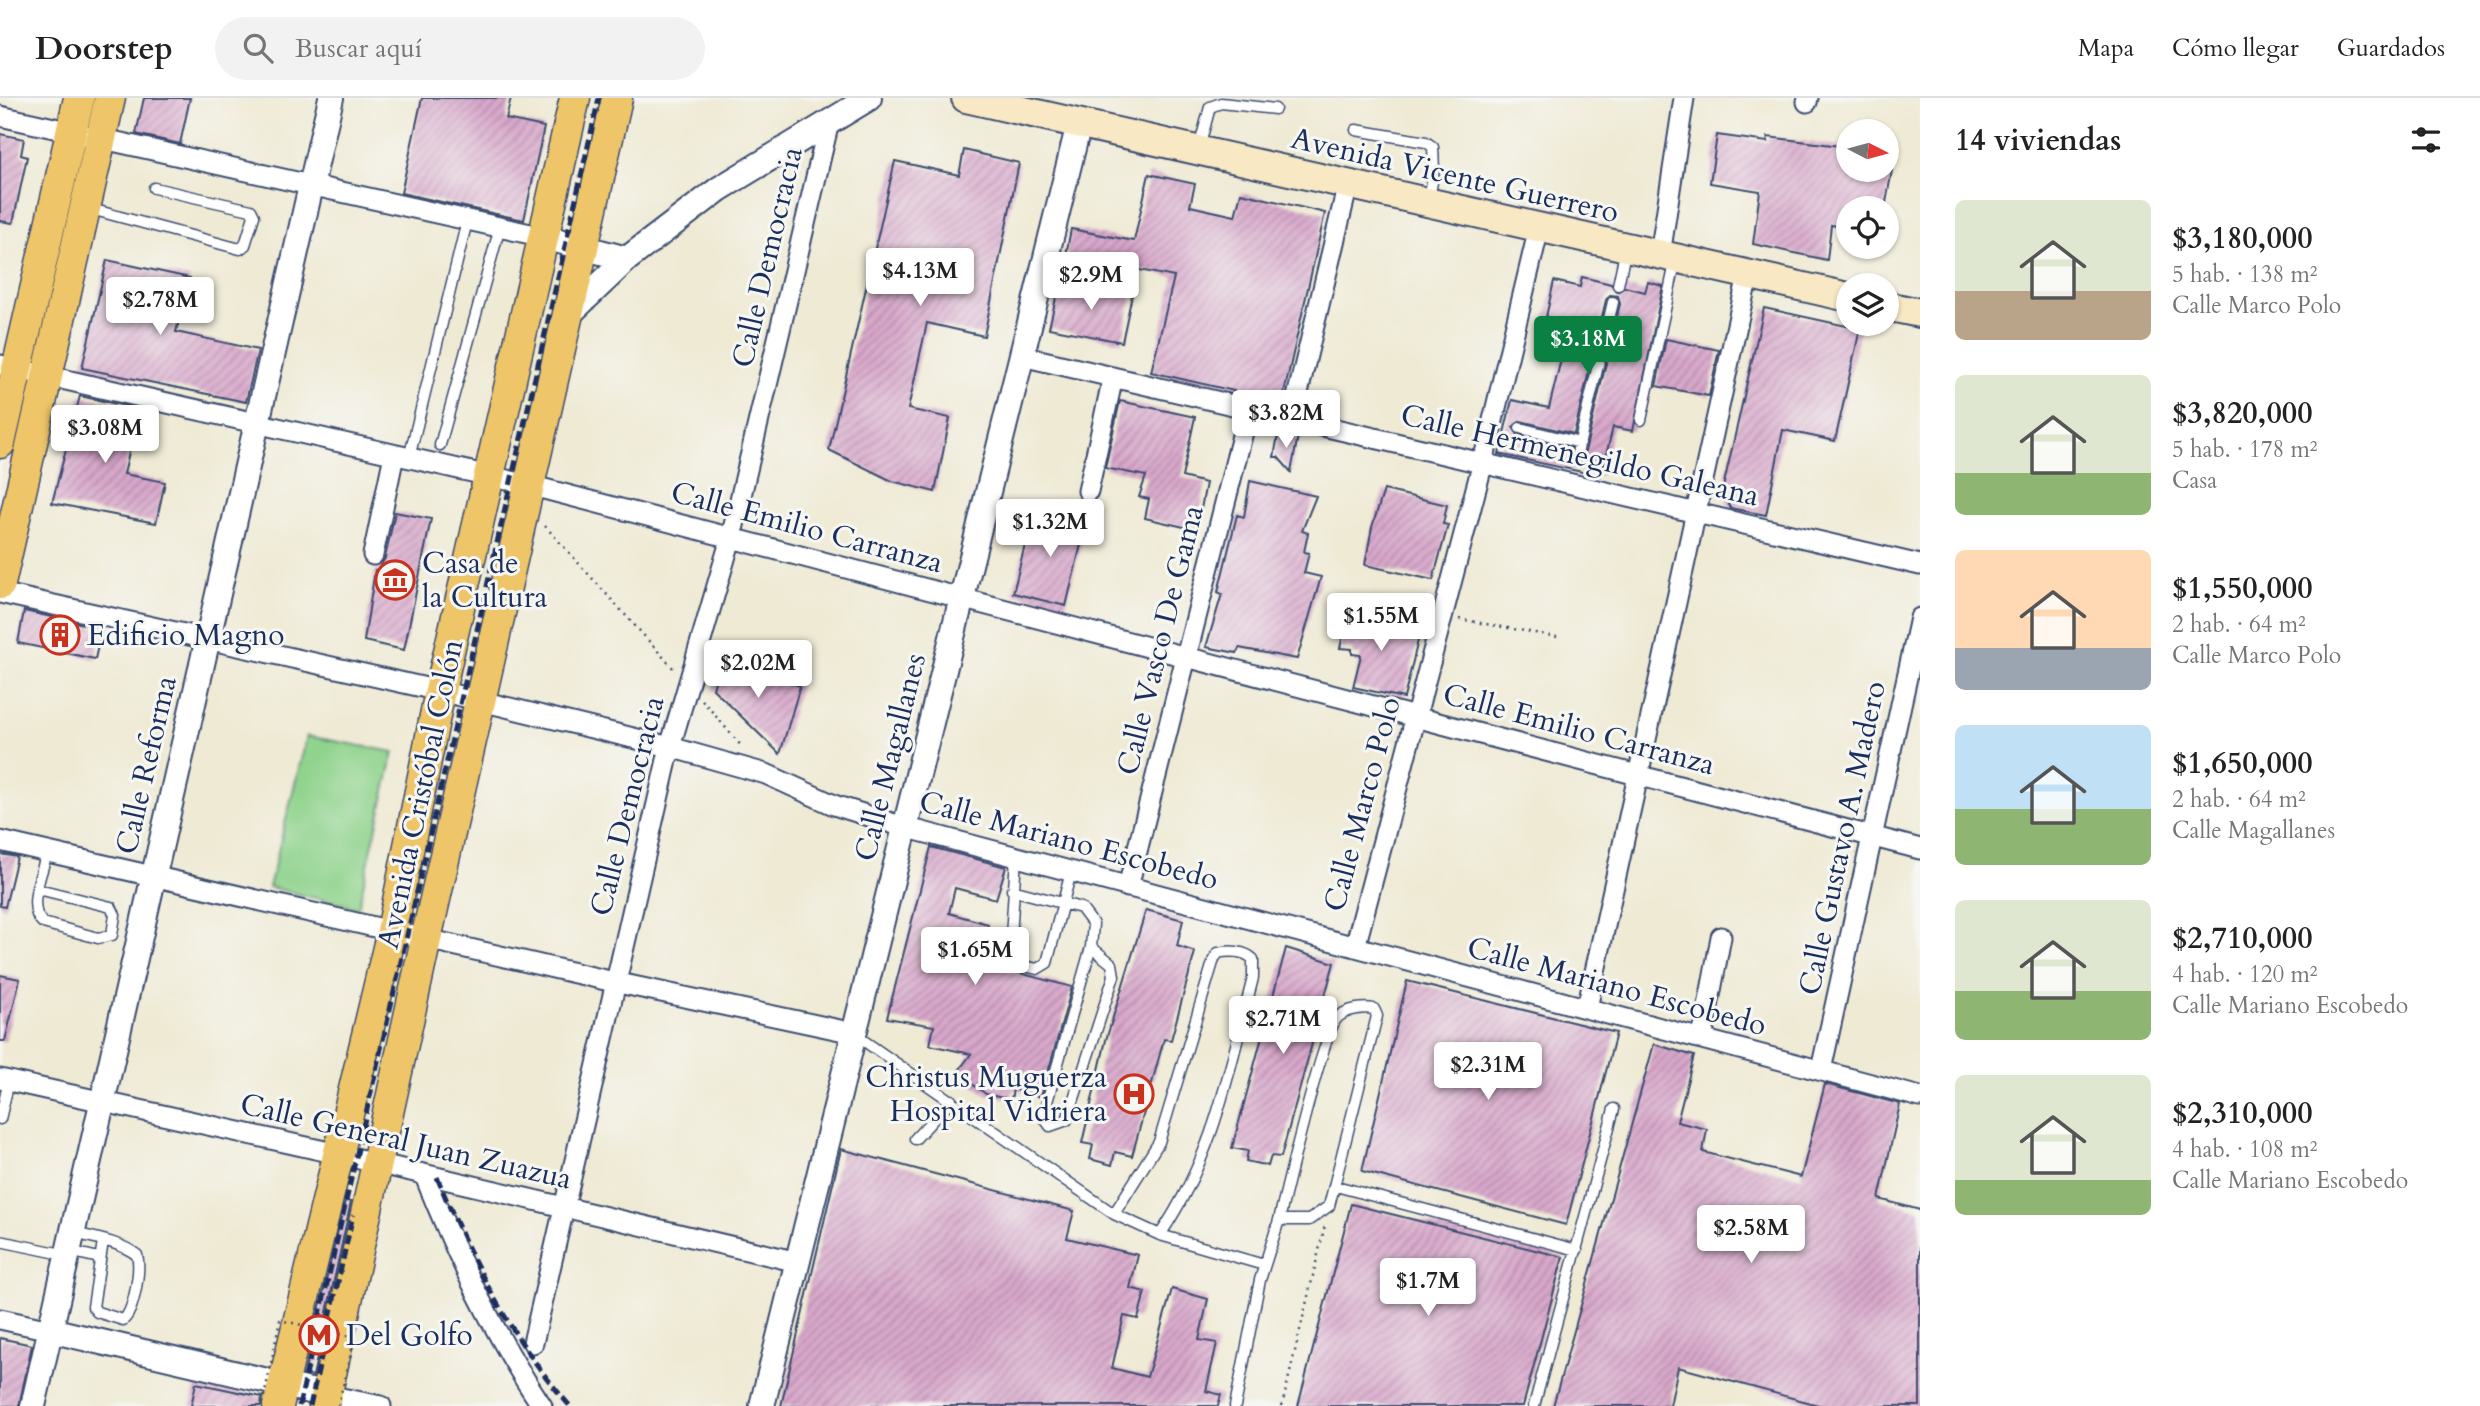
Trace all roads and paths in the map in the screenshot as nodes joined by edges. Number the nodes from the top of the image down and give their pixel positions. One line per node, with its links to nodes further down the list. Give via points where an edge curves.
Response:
1 (79, 98): 15 (main road)
2 (110, 98): 16 (main road)
3 (331, 98): 19 (street, Calle Reforma)
4 (575, 98): 26 (main road, Avenida Cristóbal Colón)
5 (617, 98): 27 (main road)
6 (869, 98): 12 (street)
7 (966, 98): 9 (main road, Avenida Vicente Guerrero)
8 (1684, 98): 29 (street)
9 (1020, 104): 13 (main road, Avenida Vicente Guerrero)
10 (1275, 109): 17 (lane, via 1221,103 1210,107)
11 (0, 116): 15 (street)
12 (829, 122): 30 (street, via 719,189); 58 (street, Calle Democracia)
13 (1079, 124): 17 (main road, Avenida Vicente Guerrero); 38 (street, Calle Magallanes)
14 (1356, 130): 21 (lane, via 1433,147)
15 (72, 132): 16 (street); 39 (main road)
16 (101, 139): 19 (street); 22 (main road)
17 (1198, 150): 18 (main road, Avenida Vicente Guerrero)
18 (1348, 184): 21 (main road, Avenida Vicente Guerrero); 43 (street)
19 (312, 186): 23 (street); 45 (street, Calle Reforma)
20 (154, 188): 22 (lane, via 251,210 254,216 245,245 240,248)
21 (1428, 202): 25 (main road, Avenida Vicente Guerrero)
22 (87, 208): 40 (main road)
23 (467, 220): 24 (street); 50 (lane)
24 (500, 227): 26 (street); 49 (lane)
25 (1539, 228): 28 (main road, Avenida Vicente Guerrero); 52 (street, Calle Marco Polo)
26 (544, 237): 27 (street); 53 (main road, Avenida Cristóbal Colón)
27 (584, 247): 30 (street); 37 (main road)
28 (1626, 247): 29 (main road, Avenida Vicente Guerrero); 32 (lane)
29 (1668, 257): 31 (main road, Avenida Vicente Guerrero); 44 (lane)
30 (626, 259): 37 (street)
31 (1748, 275): 33 (main road, Avenida Vicente Guerrero); 56 (street)
32 (1618, 285)
33 (1836, 294)
34 (1613, 302): 48 (lane)
35 (1899, 309): 36 (main road)
36 (1920, 313)
37 (567, 316): 54 (main road, Avenida Cristóbal Colón)
38 (1022, 356): 41 (street, Calle Hermenegildo Galeana); 63 (street, Calle Magallanes)
39 (8, 367): 40 (street, Calle Emilio Carranza); 47 (main road)
40 (48, 376): 45 (street, Calle Emilio Carranza); 61 (main road)
41 (1113, 377): 42 (street, Calle Hermenegildo Galeana); 55 (street)
42 (1249, 408): 43 (street, Calle Hermenegildo Galeana); 68 (street, Calle Vasco De Gama)
43 (1292, 418): 52 (street, Calle Hermenegildo Galeana)
44 (1641, 420)
45 (256, 423): 50 (street, Calle Emilio Carranza); 67 (street, Calle Reforma)
46 (1520, 428): 48 (lane)
47 (0, 443)
48 (1580, 443): 51 (lane)
49 (440, 445)
50 (401, 457): 53 (street, Calle Emilio Carranza); 59 (street)
51 (1576, 458)
52 (1483, 462): 56 (street, Calle Hermenegildo Galeana); 64 (street, Calle Marco Polo)
53 (489, 477): 54 (street, Calle Emilio Carranza); 70 (main road, Avenida Cristóbal Colón)
54 (528, 485): 58 (street, Calle Emilio Carranza); 71 (main road, Avenida Cristóbal Colón)
55 (1088, 491)
56 (1696, 512): 60 (street, Calle Hermenegildo Galeana); 75 (street)
57 (542, 523): 69 (path)
58 (730, 538): 63 (street, Calle Emilio Carranza); 69 (street, Calle Democracia)
59 (373, 555)
60 (1920, 565)
61 (0, 584)
62 (0, 593): 67 (street, Calle Mariano Escobedo)
63 (962, 599): 68 (street, Calle Emilio Carranza); 76 (street, Calle Magallanes)
64 (1442, 617): 66 (path); 72 (street, Calle Marco Polo)
65 (1920, 618): 77 (street, Calle Gustavo A. Madero)
66 (1557, 637)
67 (207, 639): 70 (street, Calle Mariano Escobedo); 83 (street, Calle Reforma)
68 (1187, 655): 72 (street, Calle Emilio Carranza); 84 (street, Calle Vasco De Gama)
69 (688, 684): 73 (street, Calle Democracia); 74 (path)
70 (440, 691): 71 (street, Calle Mariano Escobedo); 88 (main road, Avenida Cristóbal Colón)
71 (480, 702): 73 (street, Calle Mariano Escobedo); 90 (main road, Avenida Cristóbal Colón)
72 (1416, 717): 75 (street, Calle Emilio Carranza); 92 (street, Calle Marco Polo)
73 (670, 747): 74 (street, Calle Mariano Escobedo); 93 (street, Calle Democracia)
74 (766, 774): 76 (street, Calle Mariano Escobedo, via 834,805)
75 (1639, 775): 77 (street, Calle Emilio Carranza); 94 (street)
76 (904, 827): 81 (street, Calle Mariano Escobedo); 95 (street, Calle Magallanes)
77 (1874, 836): 79 (street, Calle Emilio Carranza); 97 (street, Calle Gustavo A. Madero)
78 (0, 841): 80 (street)
79 (1920, 849)
80 (47, 852): 83 (street); 85 (lane)
81 (1016, 857): 82 (street, Calle Mariano Escobedo); 86 (lane)
82 (1071, 872): 84 (street, Calle Mariano Escobedo); 87 (lane)
83 (153, 877): 88 (street); 101 (street, Calle Reforma)
84 (1128, 887): 92 (street, Calle Mariano Escobedo)
85 (38, 889): 85 (lane, via 34,908 43,923 98,938 112,934 115,915 111,907)
86 (1012, 890): 87 (lane); 87 (lane, via 1013,963 1037,969 1044,966)
87 (1065, 903): 91 (lane, via 1081,908 1091,918)
88 (391, 931): 90 (street); 105 (main road, Avenida Cristóbal Colón)
89 (1721, 937): 96 (street)
90 (426, 939): 93 (street); 106 (main road, Avenida Cristóbal Colón)
91 (1091, 947): 91 (lane, via 1043,1116 1050,1126 1066,1120 1114,976 1112,964)
92 (1355, 947): 94 (street, Calle Mariano Escobedo)
93 (614, 982): 95 (street); 110 (street, Calle Democracia)
94 (1587, 1009): 96 (street, Calle Mariano Escobedo)
95 (854, 1033): 100 (lane); 119 (street, Calle Magallanes)
96 (1702, 1039): 97 (street, Calle Mariano Escobedo)
97 (1821, 1070): 99 (street, Calle Mariano Escobedo)
98 (4, 1080): 101 (street, Calle General Juan Zuazua); 103 (lane)
99 (1920, 1097)
100 (951, 1100): 104 (lane); 111 (lane)
101 (101, 1103): 105 (street, Calle General Juan Zuazua); 116 (street, Calle Reforma)
102 (1614, 1109): 117 (lane)
103 (0, 1119)
104 (915, 1139)
105 (338, 1154): 106 (street, Calle General Juan Zuazua); 124 (main road, Avenida Cristóbal Colón)
106 (377, 1164): 107 (street, Calle General Juan Zuazua); 125 (main road, Avenida Cristóbal Colón)
107 (424, 1174): 110 (street, Calle General Juan Zuazua); 128 (street, via 491,1324)
108 (1336, 1186): 109 (lane); 112 (lane, via 1377,1016 1371,1007 1347,1012 1334,1023); 117 (lane)
109 (1329, 1206): 112 (lane, via 1309,1220); 131 (path)
110 (564, 1208): 119 (street, Calle General Juan Zuazua); 123 (street, Calle Democracia)
111 (1114, 1214): 113 (lane); 113 (lane, via 1159,1142 1214,960 1223,951 1250,955 1252,978 1210,1140 1192,1184)
112 (1279, 1220): 120 (lane)
113 (1160, 1235): 120 (lane)
114 (0, 1241): 116 (lane)
115 (103, 1241): 116 (lane); 118 (lane); 118 (lane, via 130,1250 139,1264 123,1320 93,1307)
116 (69, 1246): 118 (lane); 122 (street, Calle Reforma)
117 (1577, 1250): 132 (lane)
118 (99, 1258)
119 (798, 1262): 129 (street, Calle Magallanes)
120 (1264, 1265): 130 (lane)
121 (0, 1319): 122 (street)
122 (50, 1331): 124 (street); 126 (street, Calle Reforma)
123 (533, 1343)
124 (275, 1396): 125 (street); 125 (path, bridge, via 280,1320 355,1337)
125 (330, 1402): 127 (street)
126 (33, 1406)
127 (381, 1406)
128 (542, 1406)
129 (762, 1406)
130 (1235, 1406)
131 (1282, 1406)
132 (1534, 1406)

